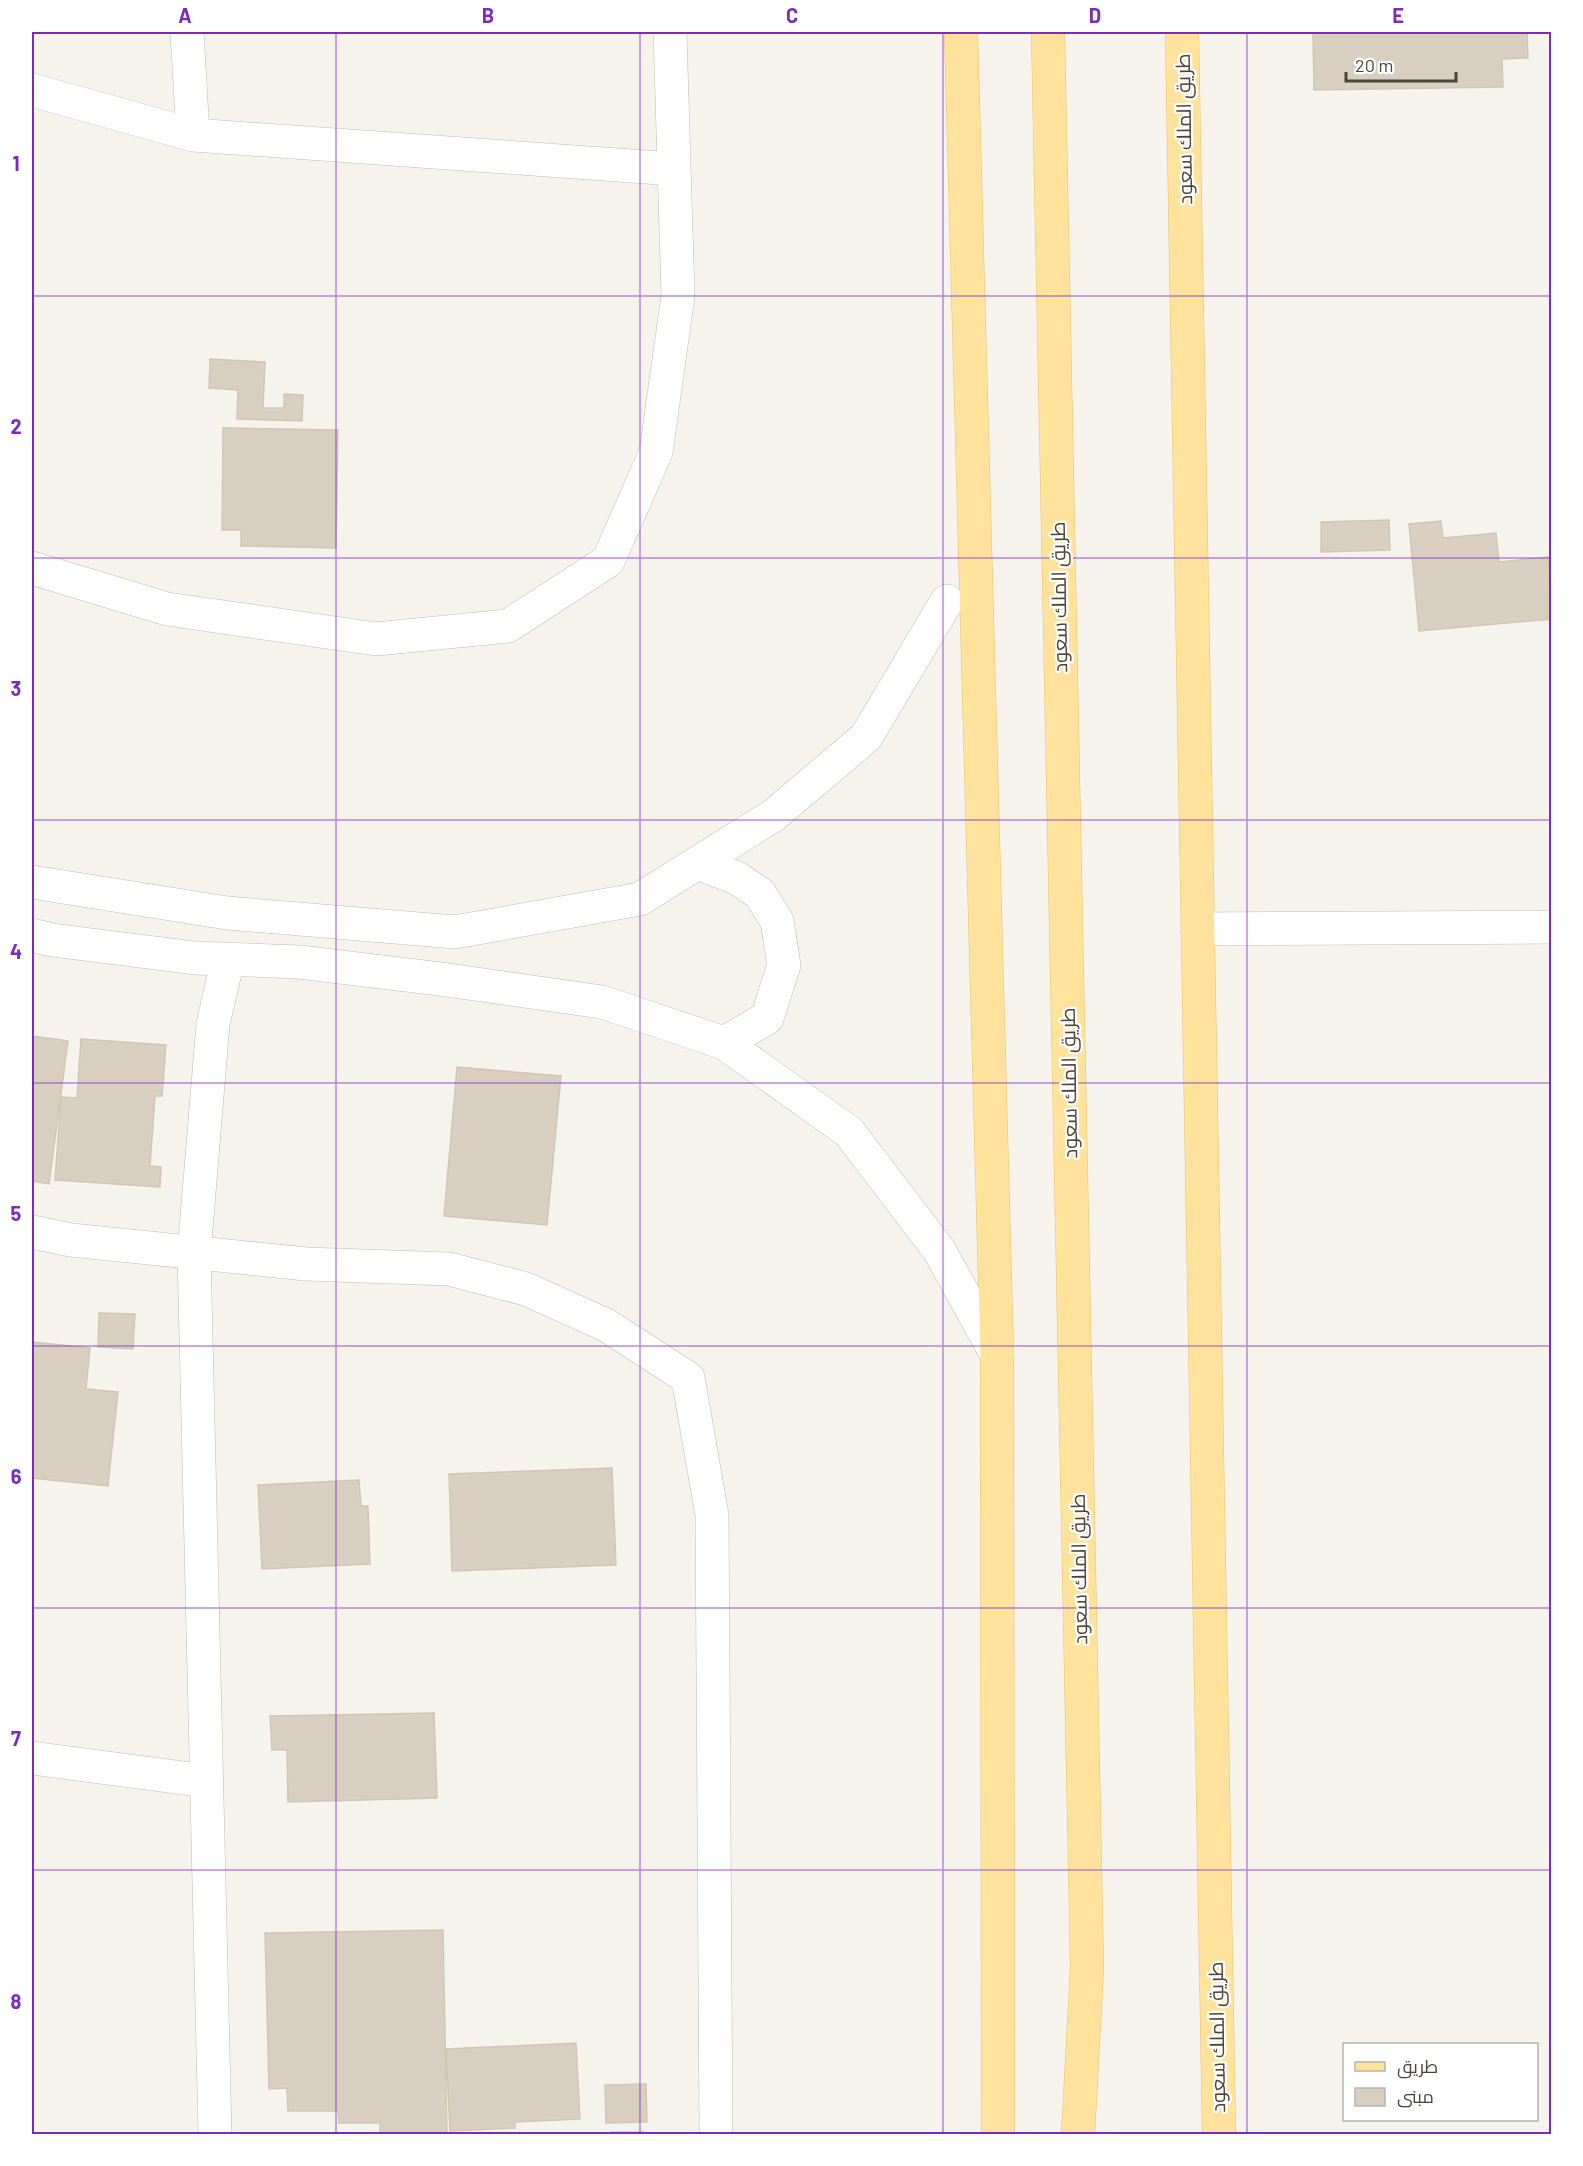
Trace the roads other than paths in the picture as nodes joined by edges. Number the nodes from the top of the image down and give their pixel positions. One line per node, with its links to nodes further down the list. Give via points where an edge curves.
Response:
1 (187, 32): 7 (street)
2 (670, 32): 8 (street)
3 (961, 32): 20 (main road)
4 (1047, 32): 26 (main road, طريق الملك سعود, via 1086,1956)
5 (1182, 32): 14 (main road, طريق الملك سعود)
6 (32, 90): 7 (street)
7 (193, 135): 8 (street)
8 (674, 170): 9 (street, via 678,296 656,452 608,561 508,626 376,639 167,609)
9 (32, 568)
10 (947, 601): 11 (street, via 867,737 774,816)
11 (697, 863): 12 (street, via 640,899 454,932 227,913); 17 (street, via 737,878 760,894 777,921 784,965 767,1018)
12 (32, 882)
13 (1551, 927): 14 (street)
14 (1197, 929): 27 (main road, طريق الملك سعود)
15 (32, 935): 16 (street, via 195,958)
16 (228, 959): 17 (street, via 299,962 602,1002); 19 (street, via 213,1024)
17 (724, 1043): 20 (street, via 849,1132 939,1250)
18 (32, 1232): 19 (street)
19 (194, 1253): 22 (street); 24 (street, via 306,1264 448,1269 526,1289 606,1325 688,1378 712,1515)
20 (996, 1355): 25 (main road)
21 (32, 1758): 22 (street)
22 (207, 1781): 23 (street)
23 (215, 2134)
24 (716, 2134)
25 (998, 2134)
26 (1078, 2134)
27 (1219, 2134)

